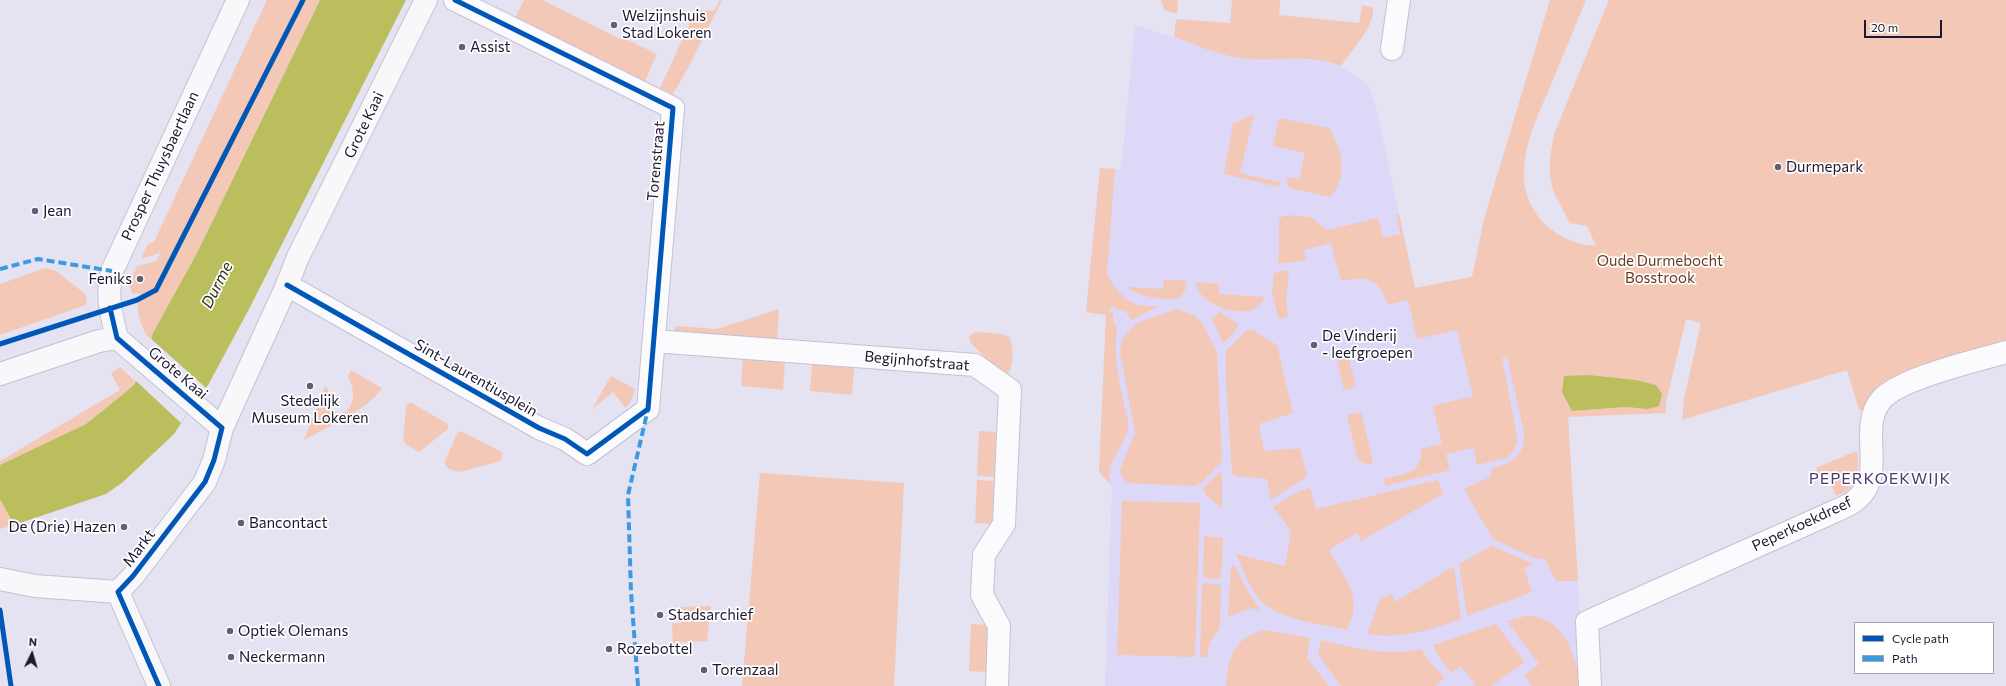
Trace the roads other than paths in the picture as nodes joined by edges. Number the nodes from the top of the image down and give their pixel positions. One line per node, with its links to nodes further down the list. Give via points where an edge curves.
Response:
1 (238, 0): 7 (street, Prosper Thuysbaertlaan, via 112,271 108,287)
2 (426, 0): 6 (street, Grote Kaai, via 301,250)
3 (455, 0): 8 (street, Torenstraat, via 673,108)
4 (1399, 0): 5 (street)
5 (1392, 49)
6 (287, 285): 11 (street, Sint-Laurentiusplein, via 506,410 565,439 587,454); 12 (street, Grote Kaai)
7 (117, 338): 10 (street, via 99,341); 12 (street, Grote Kaai)
8 (654, 341): 11 (street, Torenstraat); 16 (street, Begijnhofstraat, via 975,365 1010,390 1004,524 984,555 983,571 982,595 999,626)
9 (2006, 352): 17 (street, Peperkoekdreef, via 1908,382 1881,400 1874,412 1872,424 1871,476 1865,490 1856,500 1587,622)
10 (0, 374)
11 (648, 410)
12 (222, 428): 14 (street, Markt, via 205,482)
13 (0, 579): 14 (street, via 35,586)
14 (118, 592): 15 (street)
15 (159, 686)
16 (996, 686)
17 (1590, 686)

